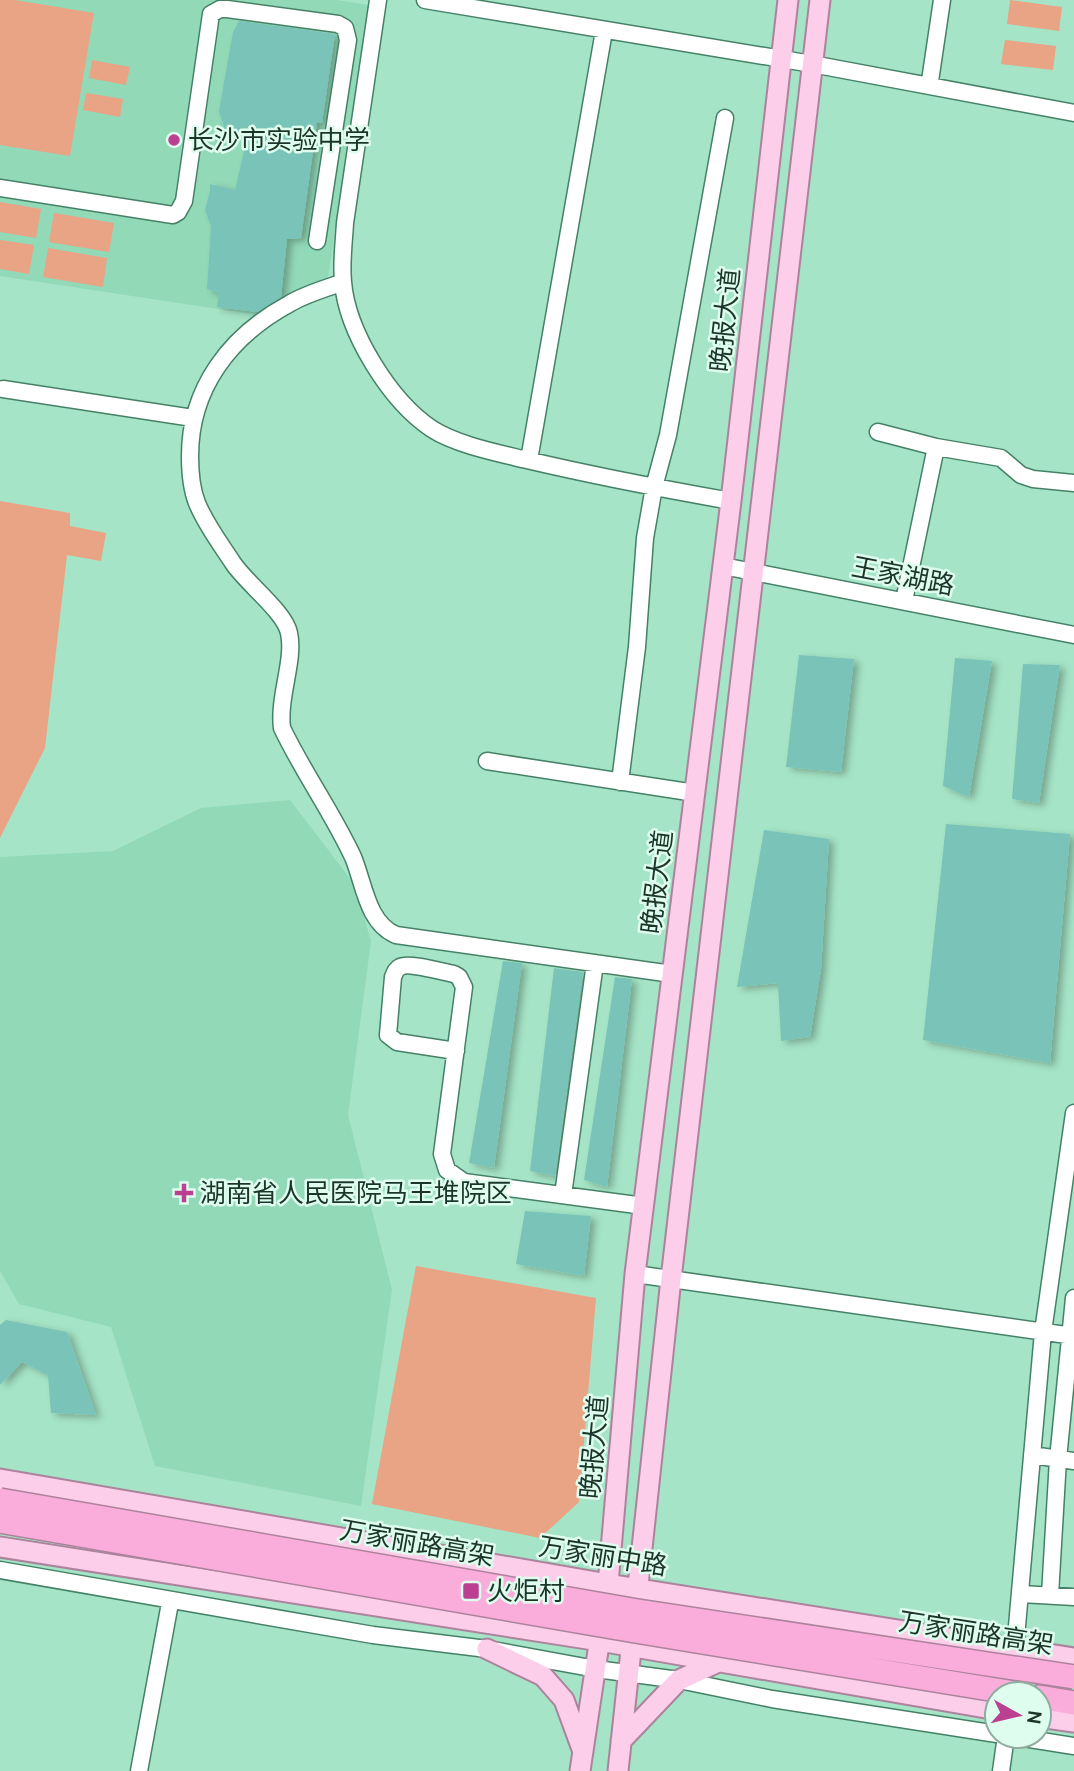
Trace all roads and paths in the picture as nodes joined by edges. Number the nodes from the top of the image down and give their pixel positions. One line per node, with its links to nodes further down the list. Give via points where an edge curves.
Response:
1 (377, 0): 14 (street, via 345,223)
2 (425, 0): 6 (street)
3 (788, 0): 7 (main road, 晚报大道)
4 (820, 0): 8 (main road)
5 (942, 0): 9 (street)
6 (604, 31): 7 (street); 19 (street)
7 (781, 61): 8 (street); 22 (main road, 晚报大道)
8 (812, 64): 10 (street); 24 (main road)
9 (930, 81)
10 (1074, 113)
11 (725, 118): 21 (street, via 668,435)
12 (0, 188): 13 (street, via 173,215 184,201 211,14 227,9 338,24 345,28 348,40)
13 (317, 241)
14 (343, 282): 16 (street, via 290,302 259,322 209,377); 19 (street, via 359,341 396,396 432,429 478,448)
15 (3, 389): 16 (street)
16 (193, 418): 30 (street, via 190,479 197,502 242,578 282,618 289,632 282,728 352,856 379,923 396,935)
17 (878, 432): 18 (street)
18 (936, 447): 20 (street, via 1001,458 1021,475 1034,479); 25 (street)
19 (529, 460): 21 (street)
20 (1074, 483)
21 (654, 487): 22 (street); 28 (street)
22 (731, 501): 23 (main road, 晚报大道)
23 (723, 566): 24 (street, 王家湖路); 29 (main road, 晚报大道)
24 (754, 572): 25 (street, 王家湖路); 38 (main road)
25 (904, 601): 26 (street, 王家湖路)
26 (1074, 635)
27 (487, 761): 28 (street)
28 (620, 782): 29 (street)
29 (695, 793): 31 (main road, 晚报大道)
30 (595, 963): 31 (street); 35 (street)
31 (673, 974): 36 (main road, 晚报大道)
32 (456, 1051): 32 (street, via 463,981 454,974 396,969 388,1035 397,1042); 35 (street, via 442,1154 447,1170 464,1182)
33 (1074, 1112): 34 (street)
34 (1071, 1147): 40 (street)
35 (563, 1195): 36 (street)
36 (644, 1206): 37 (main road, 晚报大道)
37 (635, 1274): 38 (street); 49 (main road, 晚报大道)
38 (671, 1279): 40 (street); 50 (main road)
39 (1074, 1298): 41 (street)
40 (1043, 1332): 41 (street); 42 (street)
41 (1072, 1336): 43 (street)
42 (1032, 1455): 43 (street); 51 (street)
43 (1066, 1460): 52 (street)
44 (0, 1479): 49 (main road, 万家丽中路)
45 (0, 1500): 63 (highway, 万家丽路高架, bridge, via 638,1611)
46 (0, 1521): 66 (highway, 万家丽路高架, bridge)
47 (0, 1547): 55 (main road)
48 (0, 1570): 57 (street, via 373,1635)
49 (608, 1584): 50 (main road, 万家丽中路); 55 (main road, 晚报大道)
50 (639, 1589): 56 (main road); 58 (main road, 万家丽中路)
51 (1021, 1594): 52 (street); 58 (street)
52 (1050, 1595): 53 (street)
53 (1074, 1597)
54 (170, 1603): 78 (street)
55 (600, 1642): 56 (main road); 61 (main road, 晚报大道)
56 (631, 1648): 60 (main road); 62 (main road)
57 (487, 1649): 61 (street); 76 (main road, via 543,1675 564,1700)
58 (1016, 1650): 59 (main road, 万家丽中路); 65 (street)
59 (1074, 1658)
60 (718, 1662): 64 (main road); 69 (main road)
61 (596, 1669): 62 (street); 76 (main road, 晚报大道)
62 (628, 1673): 64 (street); 73 (main road)
63 (1074, 1676)
64 (679, 1680): 72 (street); 73 (main road)
65 (1013, 1680)
66 (983, 1688)
67 (1053, 1699): 68 (highway, 万家丽路高架)
68 (1074, 1703)
69 (983, 1708)
70 (1053, 1719): 71 (main road)
71 (1074, 1722)
72 (983, 1732)
73 (621, 1741): 80 (main road)
74 (1053, 1743): 75 (street)
75 (1074, 1746)
76 (582, 1750): 79 (main road, 晚报大道)
77 (1004, 1750): 81 (street)
78 (139, 1771)
79 (580, 1771)
80 (618, 1771)
81 (1001, 1771)

